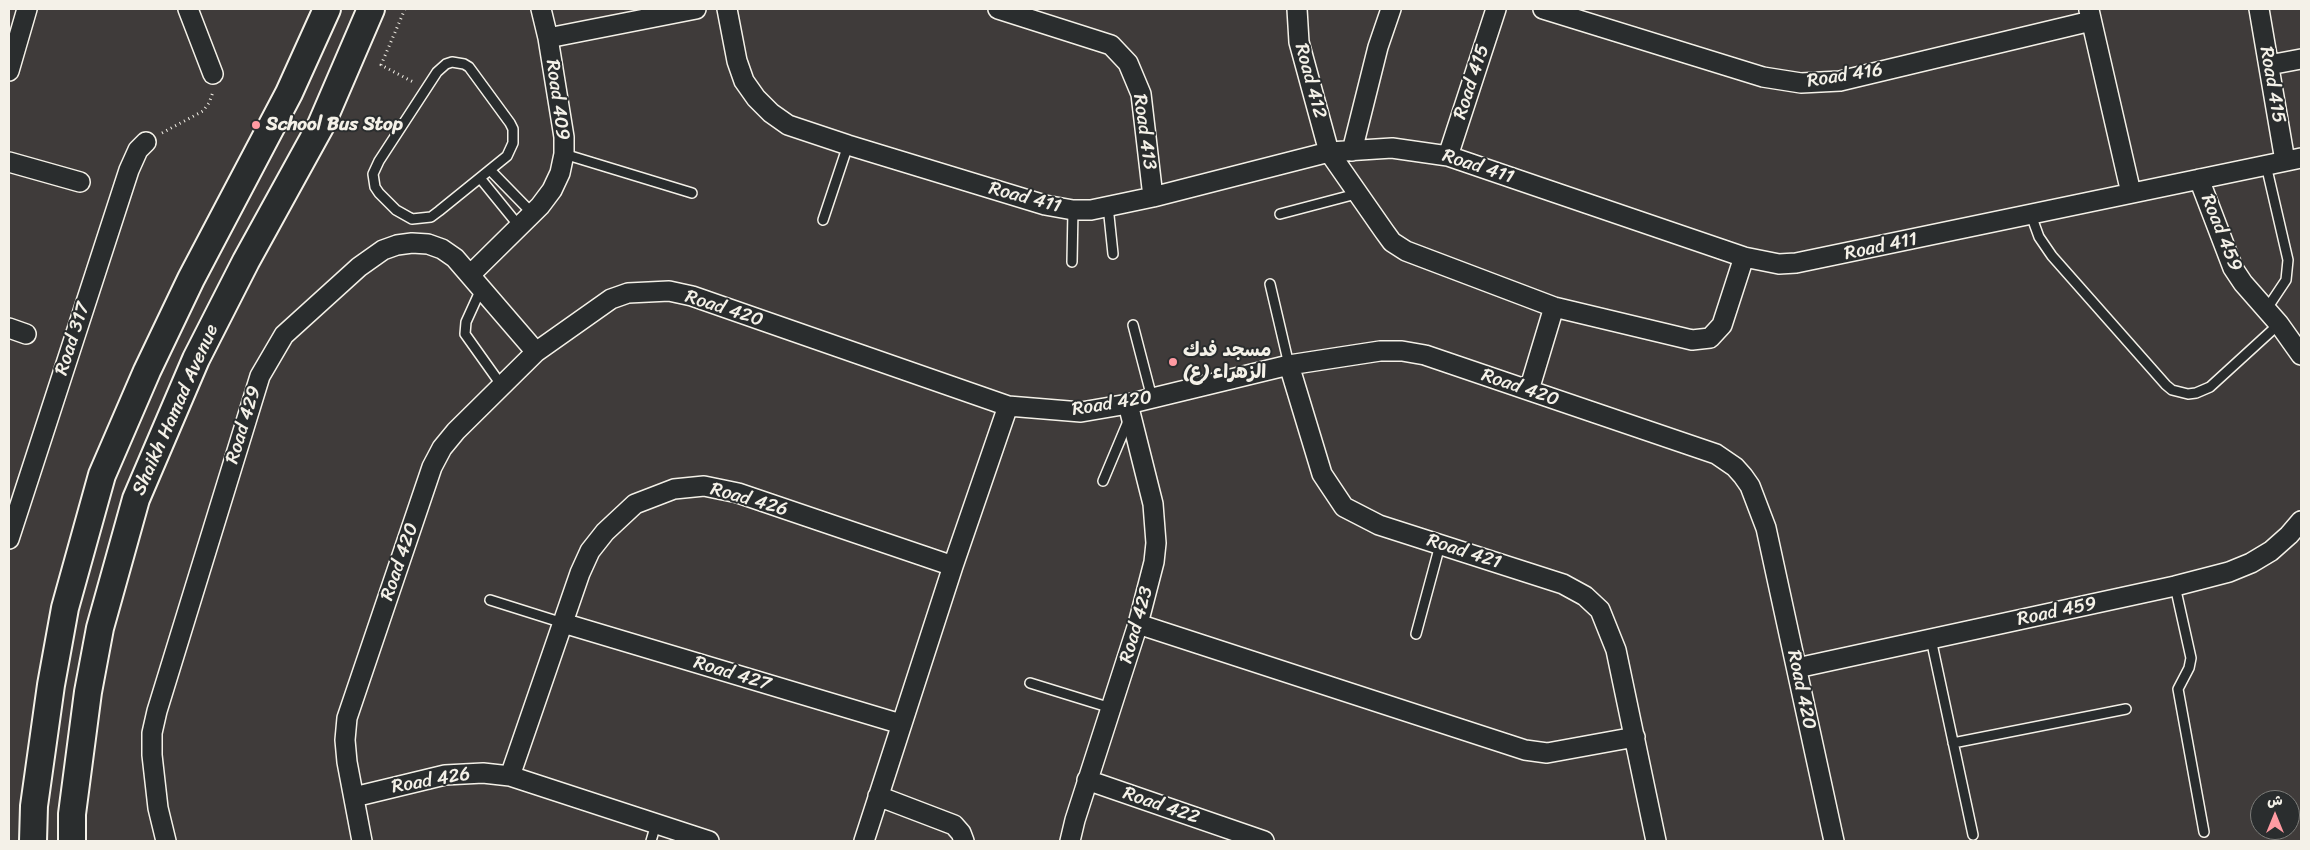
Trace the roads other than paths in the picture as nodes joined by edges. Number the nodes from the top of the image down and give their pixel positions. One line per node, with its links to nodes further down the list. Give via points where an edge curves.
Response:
1 (27, 9): 18 (street)
2 (188, 9): 19 (street)
3 (328, 9): 85 (main road, via 288,94 191,280 102,475 65,608 54,666 34,806)
4 (371, 9): 86 (main road, Shaikh Hamad Avenue, via 321,125 196,359 136,499 96,646 72,814)
5 (541, 9): 15 (street, Road 409)
6 (696, 9): 15 (street, Road 409)
7 (728, 9): 21 (street, Road 411, via 737,61 756,98 788,125)
8 (1297, 9): 23 (street, Road 412, via 1299,42)
9 (1392, 9): 22 (street, via 1378,47)
10 (1496, 9): 25 (street, Road 415)
11 (1543, 9): 14 (street, Road 416, via 1763,77 1801,83 1840,81)
12 (2259, 9): 17 (street, Road 415)
13 (1009, 10): 36 (street, Road 413, via 1112,45 1128,63 1141,94)
14 (2090, 15): 34 (street, Road 416)
15 (548, 38): 24 (street, Road 409)
16 (2301, 59): 17 (street)
17 (2269, 65): 26 (street, Road 415)
18 (9, 71)
19 (213, 74)
20 (146, 142): 62 (street, Road 317, via 138,150 129,170)
21 (848, 145): 38 (street, Road 411, via 1045,205); 42 (lane)
22 (1352, 151): 23 (street, Road 411); 25 (street, Road 411, via 1392,148)
23 (1329, 152): 35 (street, Road 412); 36 (street, Road 411)
24 (564, 154): 33 (lane); 41 (street, Road 409, via 552,190)
25 (1448, 156): 44 (street, Road 411)
26 (2293, 159): 28 (street, Road 411)
27 (9, 162): 32 (street)
28 (2266, 165): 31 (street, Road 411); 49 (lane, via 2288,260 2286,280)
29 (490, 170): 30 (lane); 30 (lane, via 511,150 513,129 469,67 458,62 446,64 437,72 375,167 375,187 403,216 422,219 439,211); 41 (lane)
30 (480, 178): 41 (lane)
31 (2199, 179): 34 (street, Road 411); 49 (street, Road 459, via 2233,268)
32 (80, 182)
33 (692, 193)
34 (2131, 193): 40 (street, Road 411)
35 (1356, 194): 39 (lane); 48 (street, Road 412, via 1392,242 1406,251)
36 (1153, 197): 37 (street, Road 411)
37 (1108, 206): 38 (street, Road 411); 43 (lane)
38 (1073, 210): 45 (lane)
39 (1280, 214)
40 (2031, 215): 44 (street, Road 411, via 1813,261 1778,264); 50 (lane, via 2039,237 2052,256 2172,390 2188,394 2210,387)
41 (526, 220): 46 (street, Road 409)
42 (823, 220)
43 (1113, 254)
44 (1744, 257): 48 (street, Road 412, via 1722,326 1710,338 1692,340)
45 (1072, 262)
46 (475, 282): 52 (street, Road 429); 55 (lane, via 466,334); 87 (street, Road 429, via 455,258 442,249 428,244 397,244 382,250 360,266 284,335 271,354 260,376 156,711 152,755 158,808)
47 (1270, 284): 54 (lane)
48 (1554, 307): 56 (street)
49 (2266, 310): 50 (street, Road 459)
50 (2279, 324): 53 (street, Road 459)
51 (1132, 325): 57 (lane)
52 (536, 352): 55 (street, Road 420); 58 (street, Road 420, via 611,299 628,293 669,292 701,300)
53 (2301, 355)
54 (1289, 365): 56 (street, Road 420, via 1380,351 1402,351 1425,355); 57 (street, Road 420); 63 (street, Road 421, via 1322,474 1344,507 1379,525)
55 (502, 386): 81 (street, Road 420, via 456,431 432,467 347,718 345,740)
56 (1529, 390): 71 (street, Road 420, via 1716,454 1735,466 1750,486 1766,528)
57 (1152, 398): 59 (street, Road 420)
58 (1008, 406): 59 (street, Road 420, via 1080,412); 64 (street)
59 (1129, 410): 60 (lane); 68 (street, Road 423, via 1149,486 1155,524 1154,562)
60 (1103, 481)
61 (2301, 521): 65 (street, Road 459, via 2271,551 2251,563)
62 (9, 539)
63 (1440, 545): 69 (lane); 76 (street, Road 421, via 1563,584 1585,596 1600,610 1616,650)
64 (953, 566): 67 (street, Road 426, via 738,493 704,486 674,488 636,504 604,532 590,551); 75 (street)
65 (2174, 586): 70 (street, Road 459); 82 (lane, via 2191,658 2178,689)
66 (490, 600): 67 (lane)
67 (563, 623): 75 (street, Road 427); 78 (street, Road 426)
68 (1138, 624): 73 (street, Road 423); 76 (street, via 1525,750 1557,752)
69 (1416, 634)
70 (1931, 639): 71 (street, Road 459); 77 (lane)
71 (1797, 668): 95 (street, Road 420)
72 (1030, 683): 73 (lane)
73 (1111, 708): 79 (street, Road 423)
74 (2126, 710): 77 (lane)
75 (901, 724): 80 (street)
76 (1635, 737): 94 (street, Road 421)
77 (1954, 743): 84 (lane)
78 (510, 776): 81 (street, Road 426, via 483,773 445,775); 83 (street, Road 426)
79 (1087, 780): 92 (street, Road 423); 93 (street, Road 422)
80 (878, 796): 90 (street); 91 (street, via 954,825)
81 (354, 797): 88 (street, Road 420)
82 (2204, 832)
83 (653, 833): 89 (street, Road 426)
84 (1973, 835)
85 (34, 841)
86 (72, 841)
87 (166, 841)
88 (362, 841)
89 (709, 841)
90 (864, 841)
91 (964, 841)
92 (1070, 841)
93 (1264, 841)
94 (1656, 841)
95 (1834, 841)

